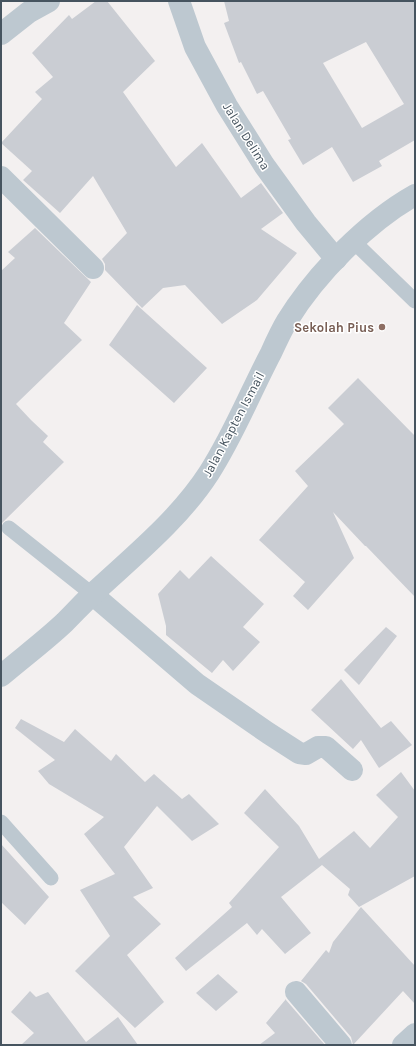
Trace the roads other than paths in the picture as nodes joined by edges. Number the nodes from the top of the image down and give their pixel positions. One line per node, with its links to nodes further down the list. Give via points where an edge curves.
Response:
1 (49, 1): 3 (street, via 29,12)
2 (179, 1): 7 (street, Jalan Delima, via 195,48 227,106 264,165)
3 (1, 34)
4 (1, 177): 8 (street)
5 (415, 195): 6 (street, Jalan Kapten Ismail, via 400,203)
6 (354, 242): 7 (street, Jalan Kapten Ismail); 9 (lane)
7 (336, 259): 11 (street, Jalan Kapten Ismail, via 311,287 287,322 229,438 208,474 187,502 150,542)
8 (93, 268)
9 (415, 301)
10 (9, 528): 11 (lane)
11 (92, 594): 12 (street, Jalan Kapten Ismail, via 64,622); 13 (street, via 197,684 268,733 300,753 306,754 318,747 326,747)
12 (1, 676)
13 (352, 770)
14 (1, 822): 15 (lane)
15 (51, 878)
16 (296, 992): 18 (street)
17 (415, 1034): 19 (street)
18 (342, 1045)
19 (403, 1045)

